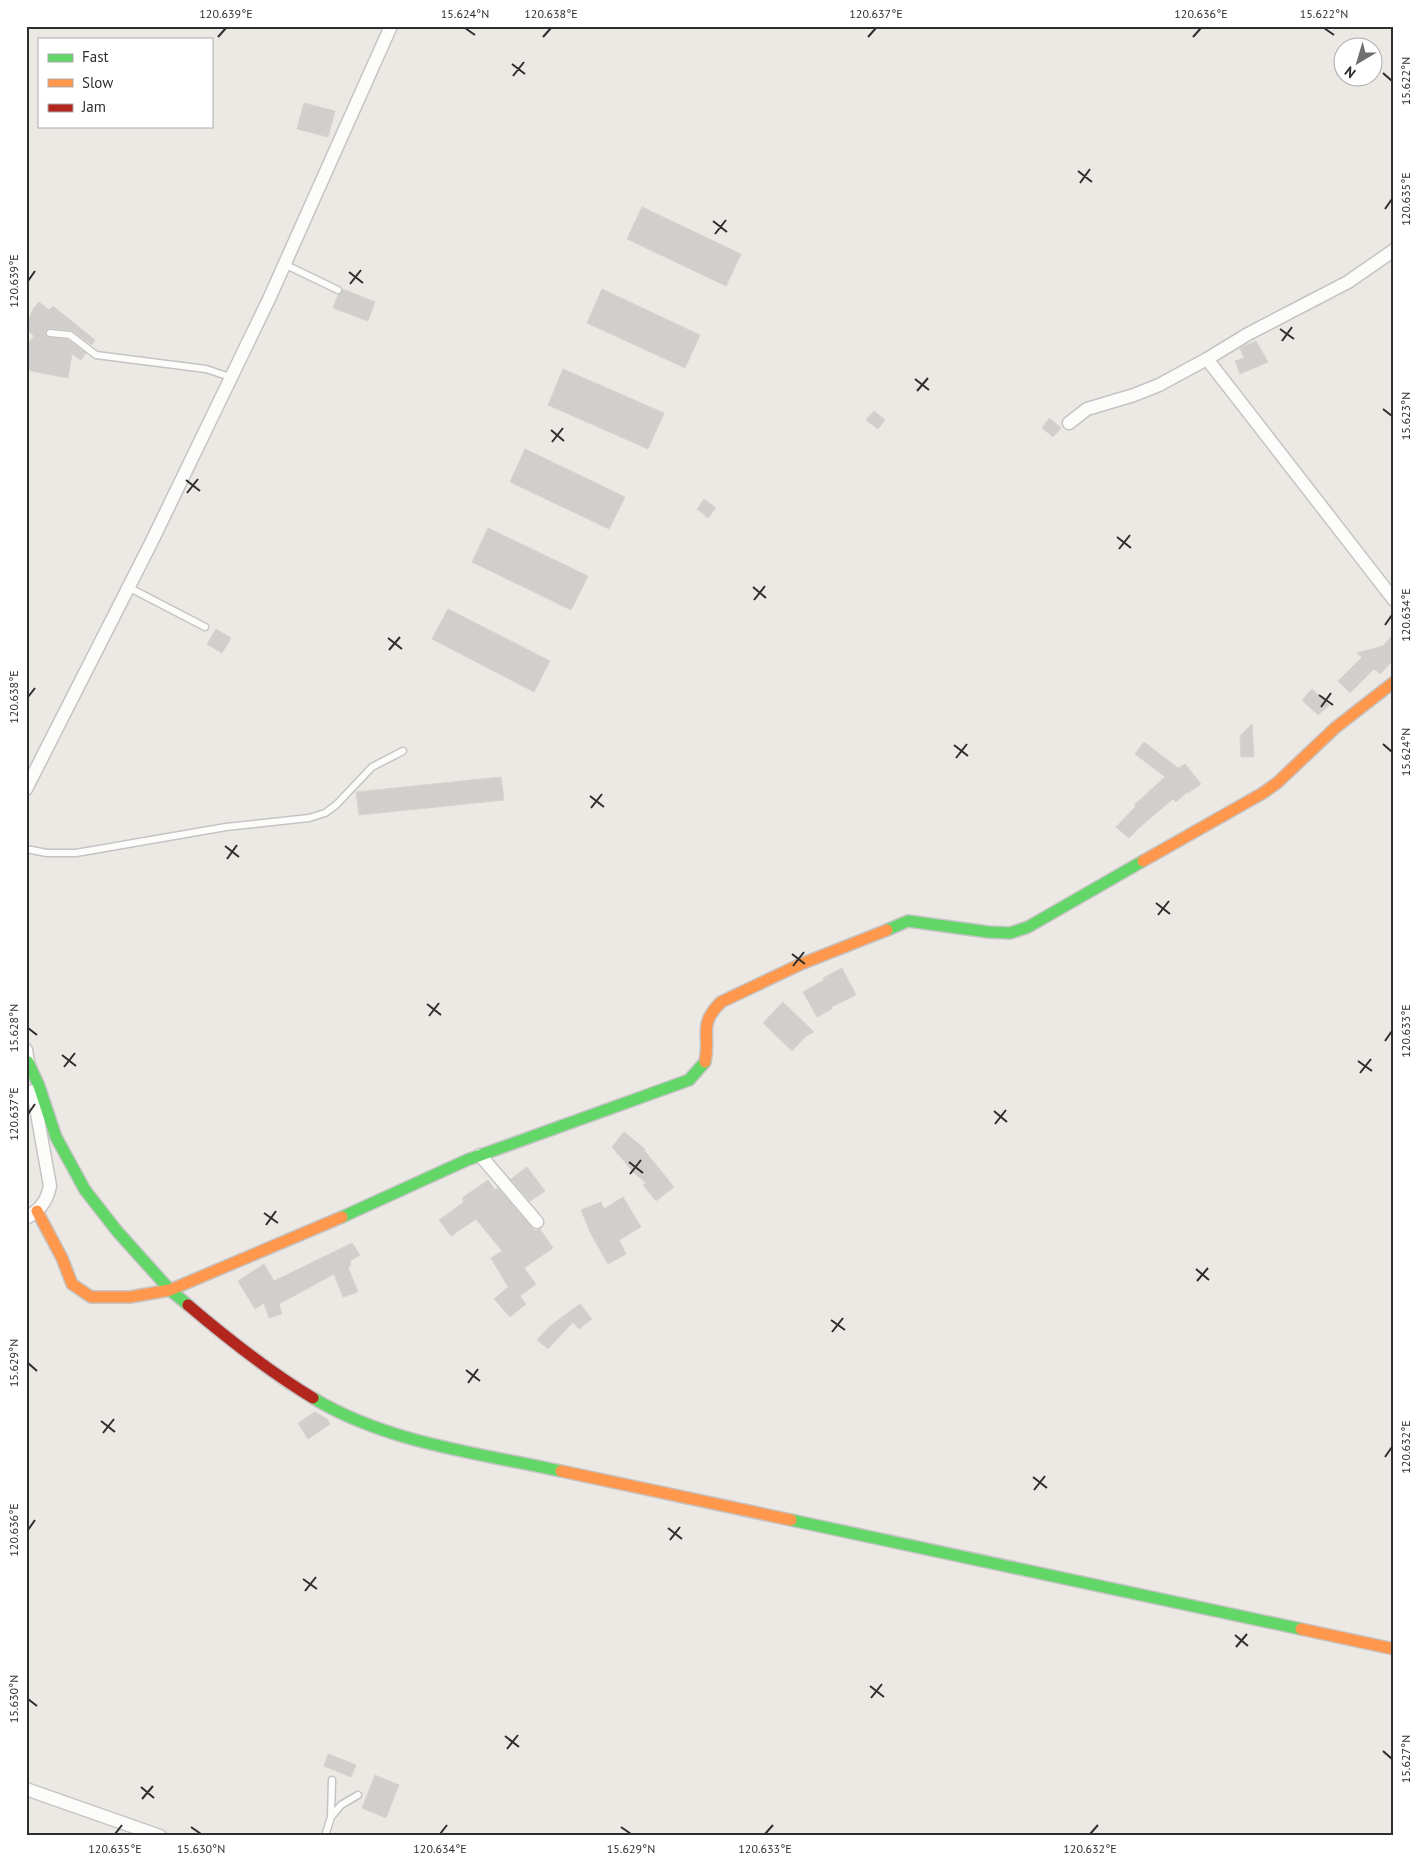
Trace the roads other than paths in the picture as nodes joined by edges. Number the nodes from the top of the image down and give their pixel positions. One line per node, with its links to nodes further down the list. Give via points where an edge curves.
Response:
1 (391, 26): 3 (street)
2 (1394, 250): 6 (street, via 1348,282)
3 (284, 264): 4 (lane); 7 (street)
4 (338, 290)
5 (50, 333): 7 (lane, via 70,335 96,355 206,369)
6 (1207, 358): 8 (street, via 1158,385 1087,409); 10 (street)
7 (230, 377): 9 (street)
8 (1069, 423)
9 (128, 587): 11 (lane); 14 (street)
10 (1394, 600)
11 (205, 628)
12 (1394, 682): 17 (street, via 1335,728 1263,793 1028,927 1002,933 908,922 801,964 734,994 712,1011 706,1022 705,1062 689,1080)
13 (403, 751): 15 (lane, via 372,767 336,805 310,818 226,828 76,853)
14 (26, 789)
15 (26, 849)
16 (27, 1056): 18 (street, via 50,1186 48,1196); 20 (street, via 56,1137 85,1190)
17 (480, 1156): 19 (street); 20 (street)
18 (31, 1214): 20 (street, via 62,1258 72,1284 91,1297 130,1298)
19 (537, 1222)
20 (170, 1290): 21 (street, via 282,1379 328,1408 380,1429 440,1445)
21 (1394, 1649)
22 (332, 1780): 25 (lane)
23 (26, 1789): 26 (street)
24 (358, 1795): 25 (lane, via 340,1805)
25 (331, 1817): 27 (lane)
26 (160, 1836)
27 (325, 1836)

